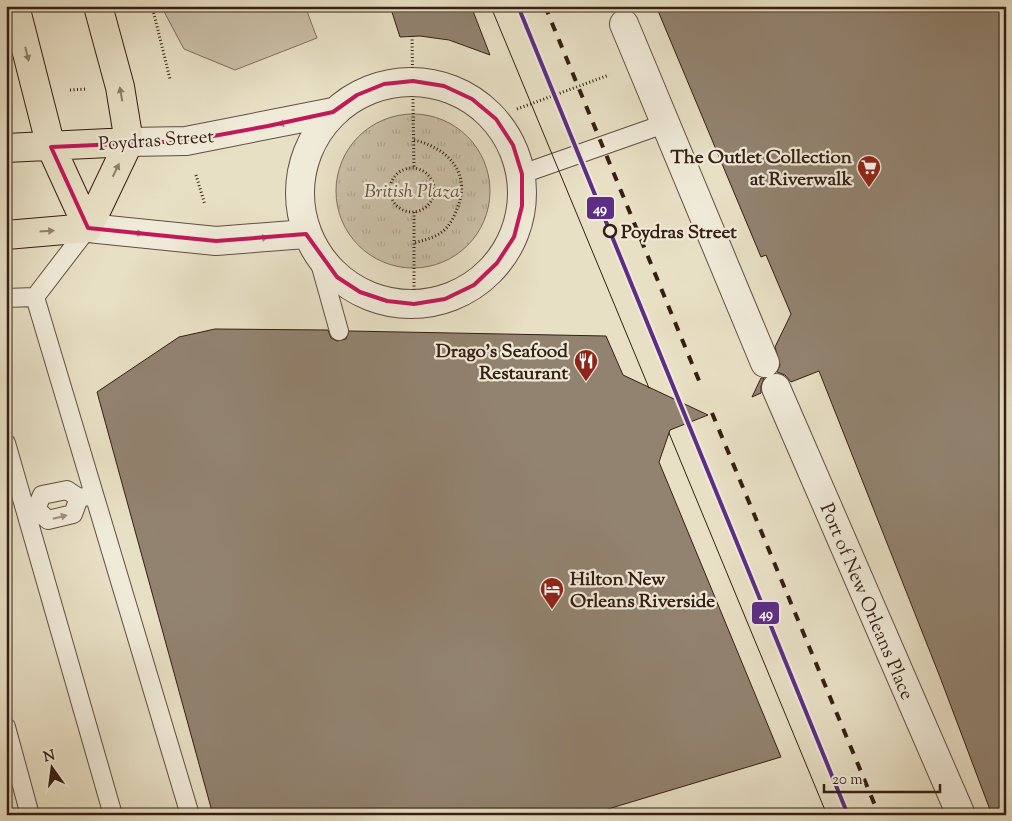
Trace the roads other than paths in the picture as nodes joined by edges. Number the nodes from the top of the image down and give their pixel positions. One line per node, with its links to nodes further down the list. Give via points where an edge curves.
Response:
1 (15, 6): 7 (main road, one-way to 7)
2 (98, 6): 6 (main road, one-way to 2, via 120,87)
3 (624, 24): 5 (street)
4 (333, 112): 6 (street, Poydras Street, one-way to 6, via 186,141); 9 (street, Poydras Street, via 357,95 384,84 414,81 444,86 472,99 496,119 508,138); 12 (street, Poydras Street, via 313,138 301,169 299,202)
5 (664, 124): 9 (lane); 16 (street)
6 (129, 142): 7 (main road, Poydras Street); 10 (main road, one-way to 6)
7 (51, 147): 8 (main road, Poydras Street); 10 (main road)
8 (6, 148)
9 (522, 174): 12 (street, Poydras Street, via 522,206 514,237 497,263 474,285 445,299 414,304 387,302 360,292 337,277)
10 (88, 228): 11 (main road, one-way to 10); 12 (street, one-way to 12, via 216,241); 13 (lane)
11 (6, 235)
12 (312, 245): 15 (lane)
13 (35, 297): 14 (lane); 19 (lane)
14 (6, 298)
15 (339, 330)
16 (765, 363)
17 (776, 388): 25 (street, Port of New Orleans Place)
18 (6, 443): 20 (lane)
19 (87, 496): 20 (lane, via 67,490 42,496); 20 (lane, one-way to 19, via 48,520 73,514); 24 (lane)
20 (30, 510): 23 (lane)
21 (6, 727): 22 (lane)
22 (30, 815)
23 (113, 815)
24 (190, 815)
25 (961, 815)

